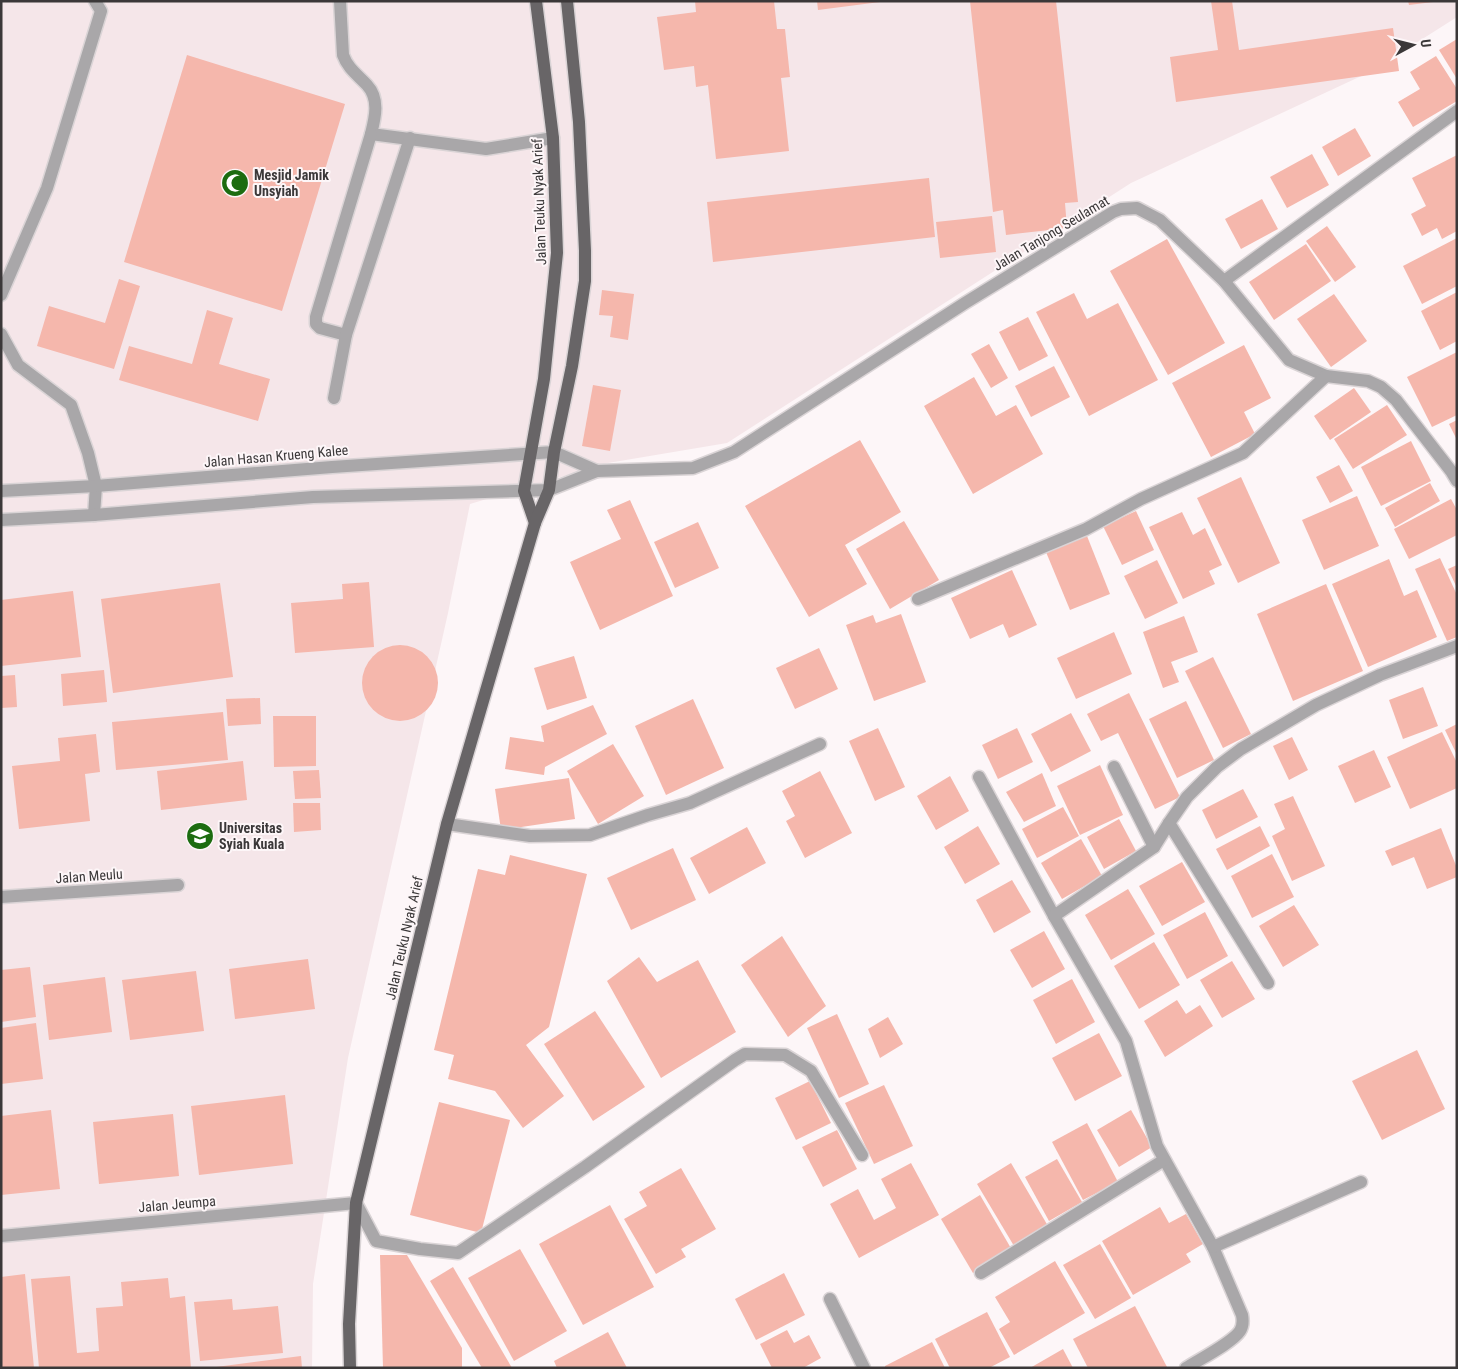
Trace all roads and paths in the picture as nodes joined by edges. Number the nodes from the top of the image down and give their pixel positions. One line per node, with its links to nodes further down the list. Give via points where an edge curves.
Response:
1 (95, 1): 10 (street, via 101,11 47,188)
2 (340, 1): 6 (street, via 346,64 368,86 374,97 376,112)
3 (536, 1): 8 (main road, Jalan Teuku Nyak Arief)
4 (567, 1): 15 (main road, via 579,122 585,281)
5 (1457, 111): 9 (street)
6 (371, 134): 7 (street); 12 (street, via 316,317 320,328)
7 (410, 138): 8 (street, via 486,148); 12 (street)
8 (553, 138): 16 (main road, Jalan Teuku Nyak Arief, via 557,252 544,379)
9 (1224, 281): 13 (street, Jalan Tanjong Seulamat, via 1289,360); 17 (street, Jalan Tanjong Seulamat, via 1160,220 1137,208 1121,209 965,303 734,452 693,468)
10 (1, 295)
11 (1, 334): 19 (street, via 18,365 71,405)
12 (346, 335): 14 (street)
13 (1326, 376): 18 (street, Jalan Tanjong Seulamat, via 1368,381 1381,387 1396,400); 26 (street, via 1243,454 1140,499 1086,529)
14 (334, 398)
15 (554, 452): 16 (street, Jalan Hasan Krueng Kalee); 17 (street, Jalan Tanjong Seulamat); 21 (main road)
16 (529, 454): 19 (street, Jalan Hasan Krueng Kalee); 22 (main road, Jalan Teuku Nyak Arief)
17 (597, 471): 21 (street, Jalan Tanjong Seulamat)
18 (1457, 481)
19 (96, 486): 20 (street, Jalan Hasan Krueng Kalee); 23 (street)
20 (1, 490)
21 (549, 490): 22 (street); 25 (main road, Jalan Teuku Nyak Arief)
22 (524, 492): 23 (street, via 313,497); 25 (main road)
23 (94, 515): 24 (street)
24 (1, 520)
25 (535, 523): 32 (main road, Jalan Teuku Nyak Arief)
26 (918, 599)
27 (1457, 646): 31 (street, via 1380,675 1316,705 1241,749 1217,766 1187,797)
28 (820, 744): 32 (street, via 690,804 590,835 530,836)
29 (1114, 767): 33 (street)
30 (979, 777): 36 (street)
31 (1169, 823): 33 (street); 37 (street)
32 (447, 824): 41 (main road, Jalan Teuku Nyak Arief)
33 (1154, 847): 36 (street)
34 (178, 885): 35 (street, Jalan Meulu)
35 (1, 897)
36 (1054, 916): 39 (street, via 1126,1041)
37 (1268, 983)
38 (862, 1155): 41 (street, via 811,1071 785,1055 745,1054 458,1253 376,1241)
39 (1164, 1160): 43 (street); 44 (street)
40 (1361, 1182): 43 (street)
41 (356, 1203): 42 (street, Jalan Jeumpa); 46 (main road, Jalan Teuku Nyak Arief, via 349,1324)
42 (1, 1236)
43 (1213, 1247): 48 (street, via 1242,1315 1241,1330)
44 (981, 1273)
45 (830, 1299): 47 (street)
46 (350, 1368)
47 (864, 1368)
48 (1186, 1368)

